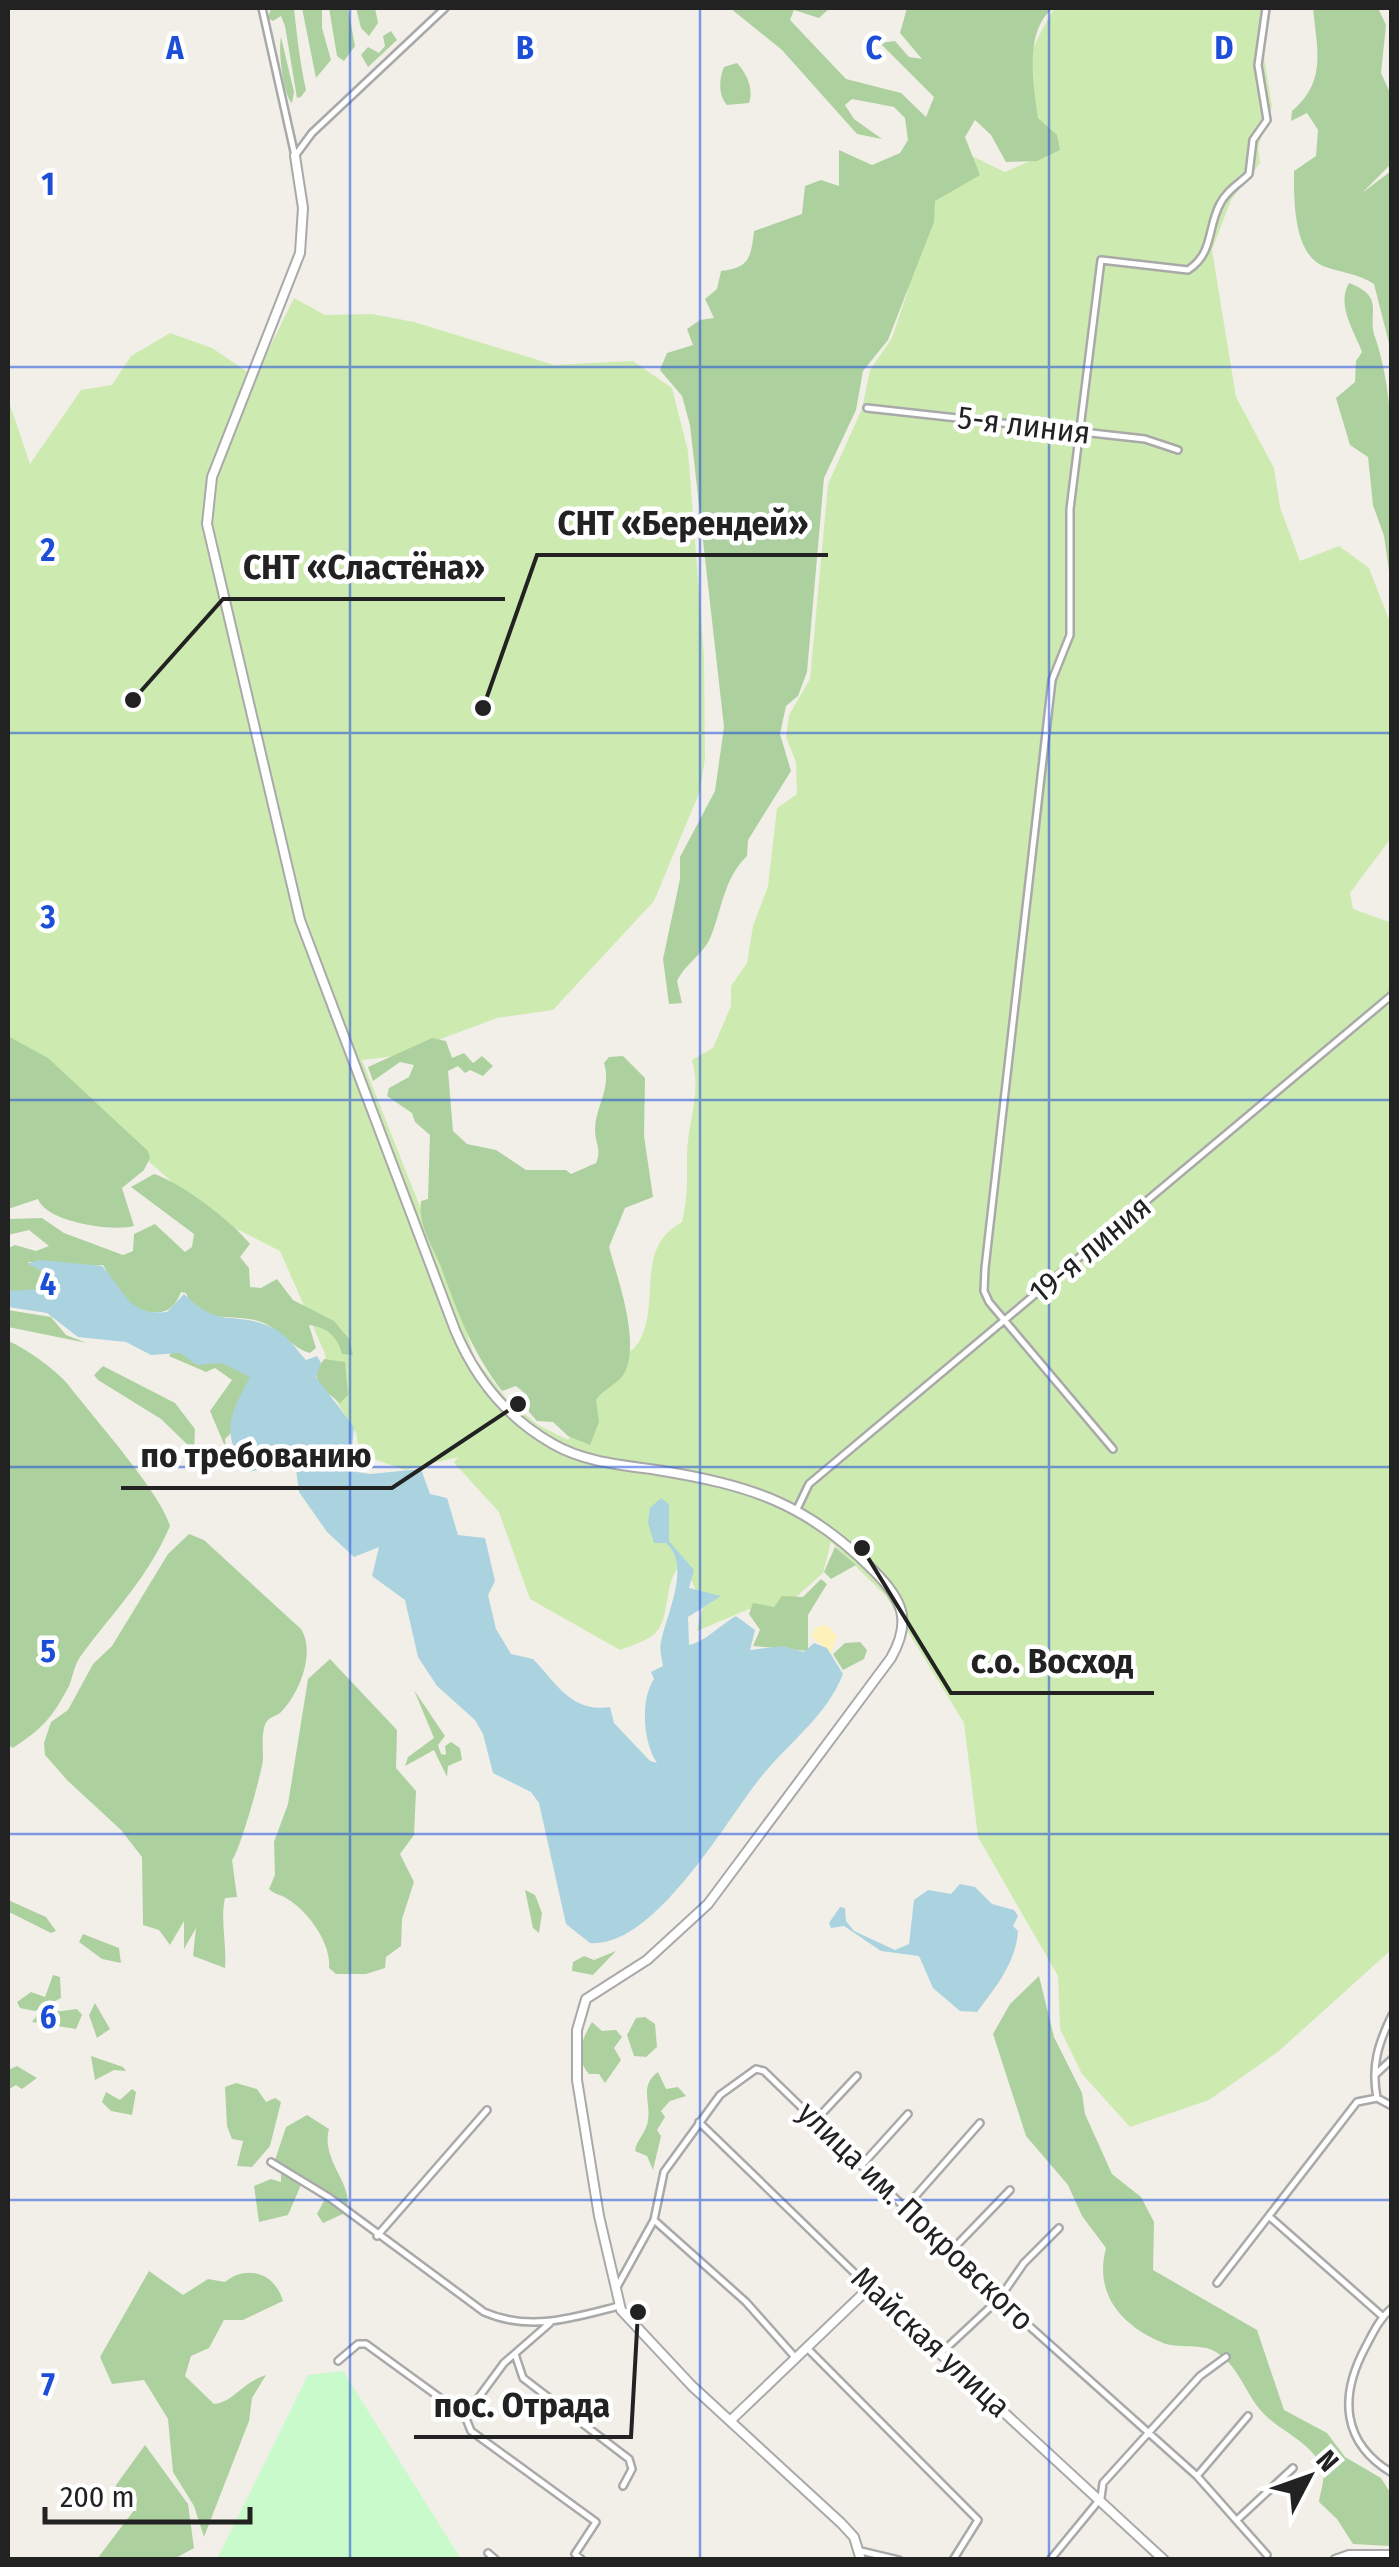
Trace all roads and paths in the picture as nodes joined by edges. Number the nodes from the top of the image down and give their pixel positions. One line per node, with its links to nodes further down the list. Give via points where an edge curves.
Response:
1 (262, 8): 4 (street)
2 (445, 8): 4 (street, via 312,132)
3 (1266, 8): 6 (street, via 1258,65 1267,120 1253,140 1249,174 1225,194 1210,246 1188,270 1101,260)
4 (295, 156): 11 (street, via 303,208 300,252 212,477 207,524 317,971 455,1330 500,1403 577,1455 738,1487)
5 (868, 408): 6 (street, 5-я линия)
6 (1081, 431): 7 (street, 5-я линия); 9 (street, via 1070,509 1070,635 1052,680 984,1291)
7 (1178, 450)
8 (1392, 996): 9 (street, 19-я линия)
9 (1006, 1321): 10 (street); 11 (street, 19-я линия, via 809,1484)
10 (1113, 1450)
11 (797, 1509): 34 (street, via 838,1535 883,1580 906,1620 891,1658 708,1904 580,2008 577,2080)
12 (1392, 2015): 15 (street)
13 (1392, 2060): 15 (street)
14 (857, 2076): 20 (street)
15 (1373, 2077): 16 (street)
16 (1377, 2098): 17 (street); 27 (street, via 1358,2102)
17 (1392, 2106)
18 (487, 2110): 30 (street)
19 (908, 2114): 24 (street)
20 (816, 2121): 21 (street, улица им. Покровского, via 756,2069 720,2094); 24 (street, улица им. Покровского)
21 (699, 2122): 28 (street, улица им. Покровского, via 664,2172); 33 (street, Майская улица)
22 (980, 2123): 26 (street)
23 (271, 2162): 30 (street)
24 (861, 2166): 26 (street, улица им. Покровского)
25 (1010, 2190): 31 (street)
26 (905, 2208): 31 (street, улица им. Покровского)
27 (1271, 2218): 32 (street); 38 (street)
28 (654, 2220): 34 (street, улица им. Покровского); 43 (street, via 746,2302)
29 (1059, 2228): 35 (street)
30 (377, 2236): 39 (street, via 484,2312 524,2324)
31 (952, 2250): 35 (street, улица им. Покровского)
32 (1218, 2282)
33 (869, 2288): 40 (street); 42 (street, Майская улица)
34 (616, 2290): 36 (street)
35 (998, 2299): 42 (street); 49 (street, улица им. Покровского)
36 (619, 2306): 39 (street); 48 (street)
37 (1392, 2308): 38 (street)
38 (1382, 2316): 51 (street, via 1347,2394 1357,2444)
39 (551, 2322): 41 (street)
40 (805, 2346): 43 (street); 64 (street, via 978,2520)
41 (515, 2354): 46 (street); 53 (street, via 523,2378 629,2459 632,2468)
42 (940, 2354): 54 (street, Майская улица)
43 (794, 2356): 48 (street)
44 (1226, 2357): 49 (street, via 1200,2376)
45 (338, 2361): 46 (street, via 366,2344)
46 (465, 2416): 60 (street, via 471,2432 596,2522)
47 (1248, 2416): 52 (street)
48 (730, 2420): 59 (street, via 841,2524)
49 (1152, 2433): 52 (street, улица им. Покровского); 54 (street, via 1103,2482)
50 (1293, 2468): 55 (street)
51 (1392, 2472)
52 (1196, 2476): 55 (street, улица им. Покровского)
53 (622, 2486)
54 (1101, 2498): 65 (street); 66 (street, Майская улица)
55 (1238, 2519): 57 (street, улица им. Покровского)
56 (488, 2554): 61 (street)
57 (1266, 2555)
58 (1392, 2555): 67 (street)
59 (861, 2556): 63 (street, via 880,2552)
60 (572, 2557): 62 (street)
61 (496, 2560)
62 (582, 2560)
63 (899, 2560)
64 (954, 2560)
65 (1050, 2560)
66 (1164, 2560)
67 (1335, 2560)

